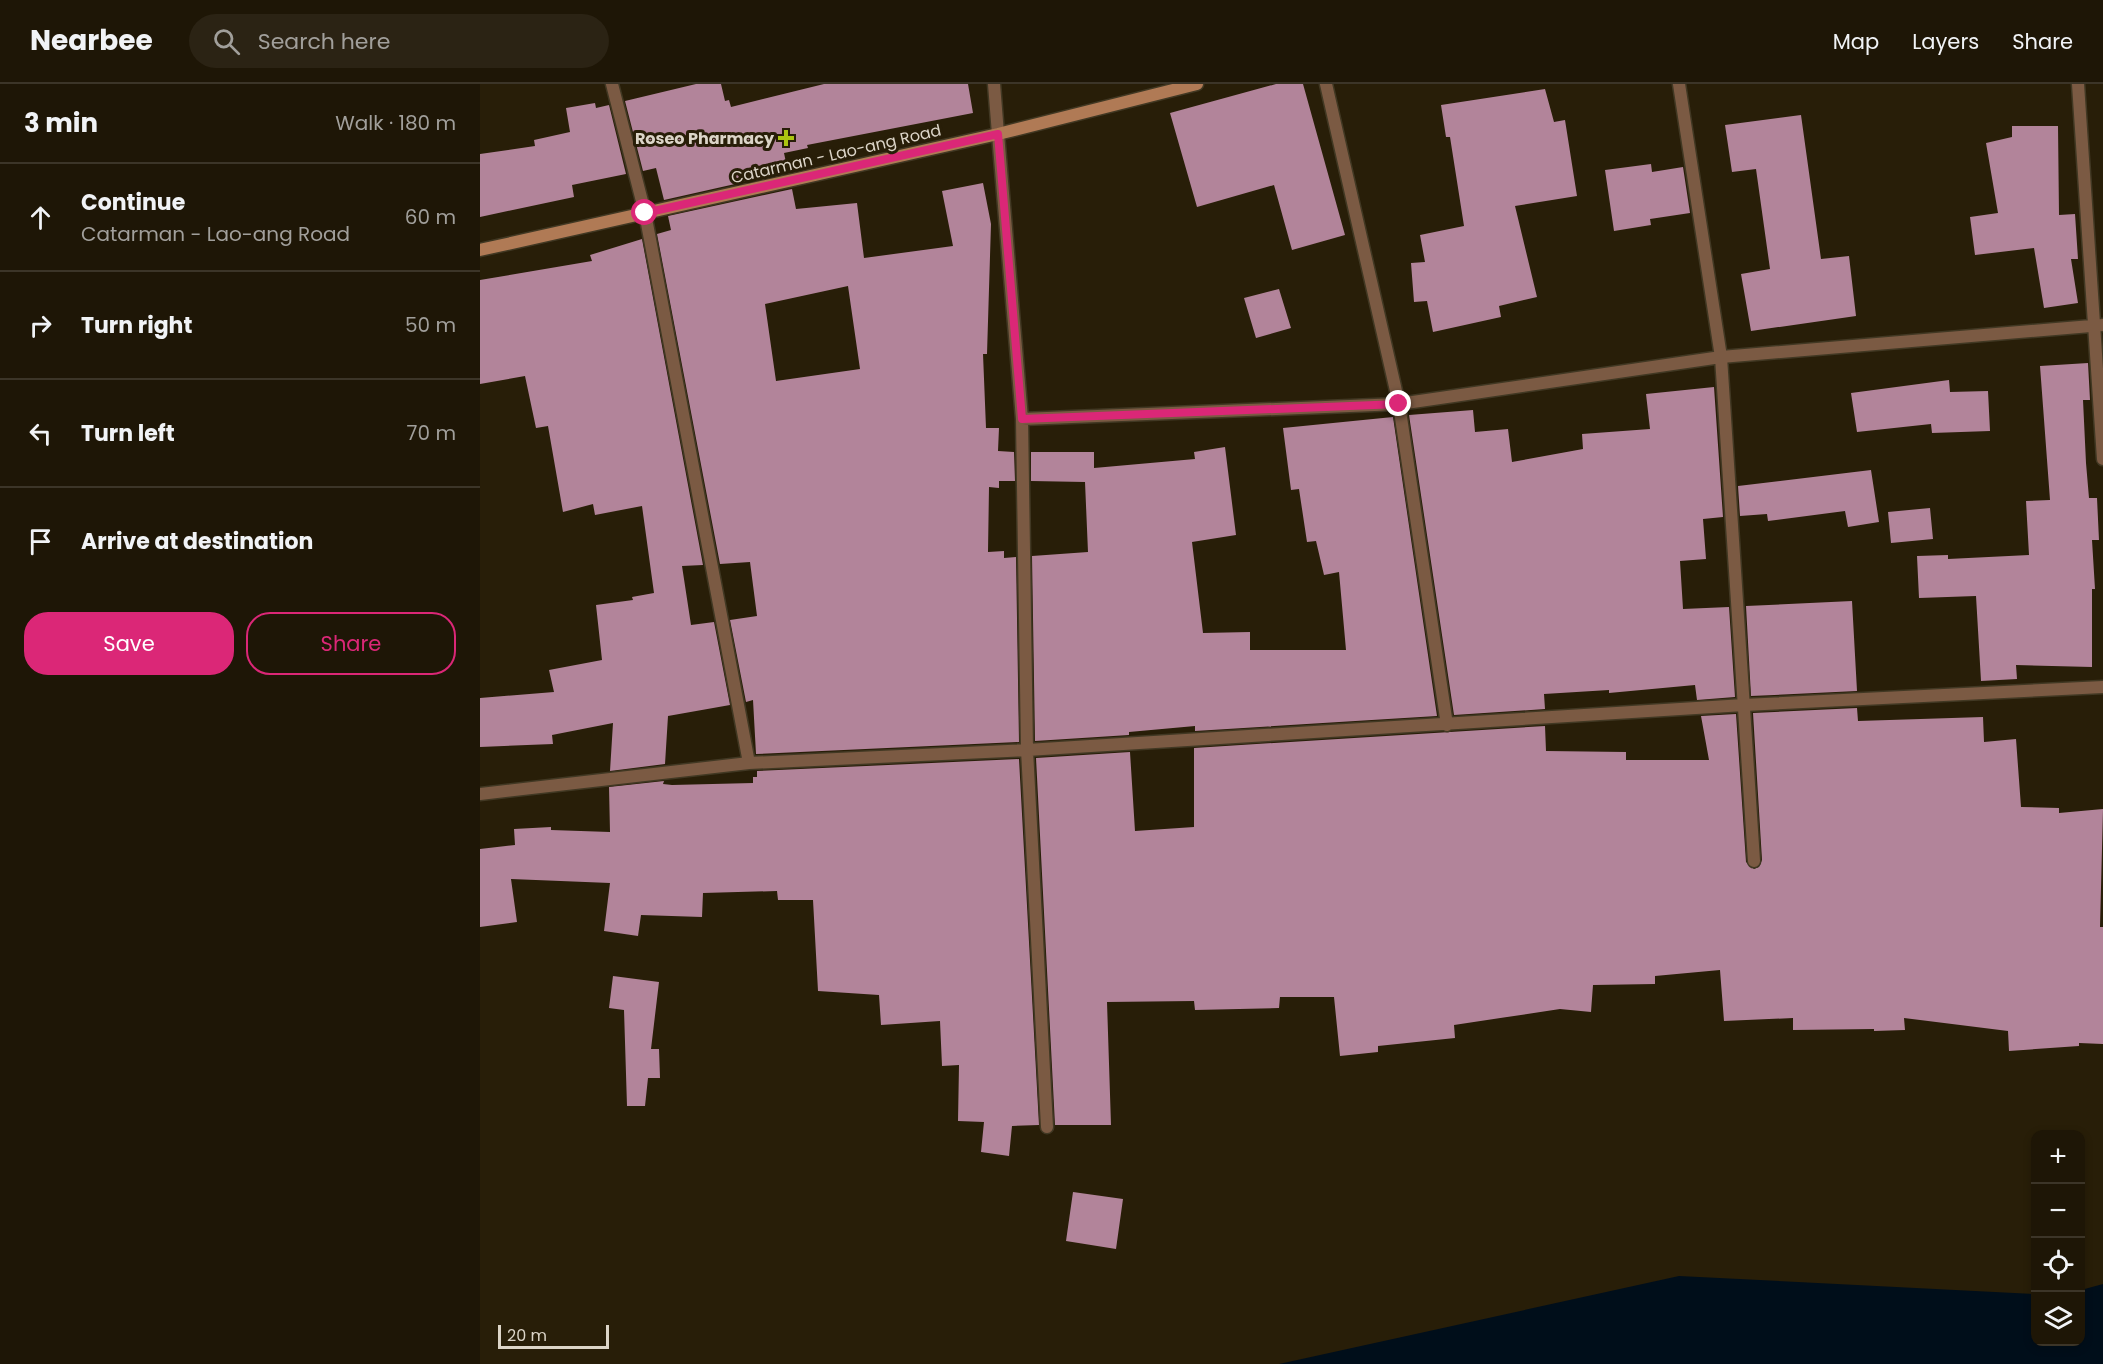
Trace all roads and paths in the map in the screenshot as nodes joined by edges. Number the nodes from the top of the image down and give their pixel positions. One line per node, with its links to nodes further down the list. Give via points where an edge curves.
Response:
1 (612, 84): 8 (street)
2 (994, 84): 7 (street)
3 (1197, 84): 7 (main road, Catarman - Lao-ang Road)
4 (1326, 84): 12 (street)
5 (1679, 84): 11 (street)
6 (2078, 84): 10 (street)
7 (998, 134): 8 (main road, Catarman - Lao-ang Road); 13 (street)
8 (645, 213): 9 (main road, Catarman - Lao-ang Road); 19 (street)
9 (480, 250)
10 (2098, 325): 11 (street); 14 (street)
11 (1721, 357): 12 (street); 16 (street)
12 (1399, 404): 13 (street); 17 (street)
13 (1022, 419): 18 (street)
14 (2103, 459)
15 (2103, 687): 16 (street)
16 (1744, 705): 17 (street); 21 (street)
17 (1447, 724): 18 (street)
18 (1027, 750): 19 (street); 22 (street)
19 (749, 763): 20 (street)
20 (480, 794)
21 (1754, 861)
22 (1047, 1127)

